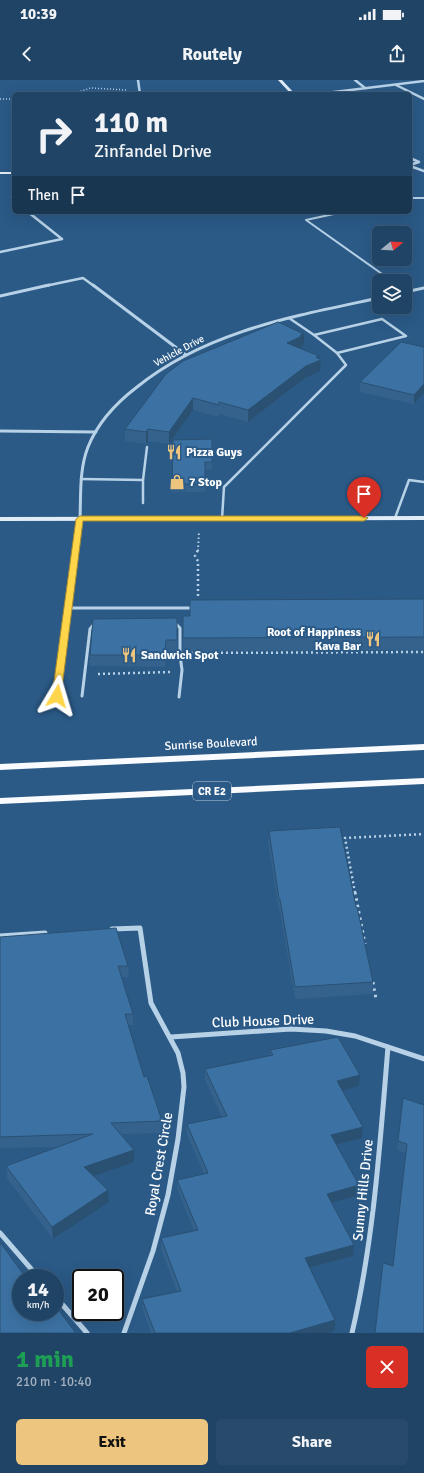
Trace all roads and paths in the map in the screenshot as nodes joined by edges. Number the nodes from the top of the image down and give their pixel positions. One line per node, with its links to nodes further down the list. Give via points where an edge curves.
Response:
1 (138, 80): 8 (street)
2 (280, 80): 9 (street)
3 (355, 80): 6 (street)
4 (424, 81): 5 (street)
5 (395, 84): 6 (street); 11 (street)
6 (366, 88): 10 (street)
7 (75, 92): 8 (path, via 105,88)
8 (140, 92)
9 (291, 92)
10 (334, 92)
11 (410, 92)
12 (412, 93): 15 (street)
13 (0, 99): 14 (path)
14 (12, 99)
15 (424, 99)
16 (412, 159): 17 (street)
17 (419, 162): 18 (street); 19 (street)
18 (423, 163)
19 (412, 164)
20 (412, 166): 21 (street)
21 (424, 171)
22 (0, 173): 23 (street)
23 (12, 173)
24 (412, 198): 25 (lane)
25 (424, 198)
26 (31, 214): 28 (street, via 62,239)
27 (334, 214): 29 (lane, via 306,220)
28 (0, 252)
29 (382, 274)
30 (424, 288): 31 (street)
31 (412, 290)
32 (0, 296): 37 (street, via 83,278)
33 (372, 300): 34 (street, Vehicle Drive)
34 (289, 318): 35 (lane); 37 (street, Vehicle Drive, via 236,333)
35 (314, 335): 36 (lane); 36 (lane, via 382,319 406,336)
36 (337, 353): 45 (lane, via 346,365 224,487)
37 (186, 355): 39 (street, Vehicle Drive, via 134,387 116,404)
38 (0, 431): 39 (street)
39 (96, 432): 41 (street, Vehicle Drive, via 85,455)
40 (147, 447): 42 (lane)
41 (81, 479): 42 (lane); 49 (street, Vehicle Drive)
42 (143, 480): 44 (lane)
43 (424, 482): 46 (lane, via 408,480)
44 (143, 503)
45 (222, 518): 46 (street); 49 (street)
46 (395, 518): 47 (street)
47 (424, 518)
48 (0, 519): 49 (street)
49 (80, 519): 52 (lane)
50 (199, 528): 51 (path, via 198,553 195,556 198,561)
51 (198, 599)
52 (68, 608): 53 (lane); 59 (lane)
53 (196, 608)
54 (171, 621): 57 (lane, via 180,628)
55 (98, 622): 58 (lane, via 90,629)
56 (424, 652): 57 (path, via 187,653 187,661)
57 (181, 663): 58 (path, via 172,664 171,672); 61 (lane)
58 (85, 674): 60 (lane)
59 (57, 696)
60 (82, 696)
61 (179, 697)
62 (424, 747): 63 (main road, Sunrise Boulevard)
63 (0, 767)
64 (424, 781): 65 (main road, CR E2)
65 (0, 801)
66 (424, 834): 70 (path, via 345,838)
67 (109, 929): 73 (street, Royal Crest Circle, via 140,928 150,1003)
68 (55, 933): 69 (street)
69 (0, 936)
70 (366, 946)
71 (371, 976): 72 (path)
72 (376, 999)
73 (172, 1037): 74 (street, Club House Drive, via 290,1029 355,1036); 80 (street, Royal Crest Circle, via 184,1074 180,1129 169,1190 147,1272)
74 (388, 1047): 75 (street, Club House Drive); 81 (street, Sunny Hills Drive, via 373,1222)
75 (424, 1059)
76 (0, 1233): 77 (street)
77 (31, 1269)
78 (64, 1306): 79 (street)
79 (87, 1333)
80 (124, 1333)
81 (352, 1333)

